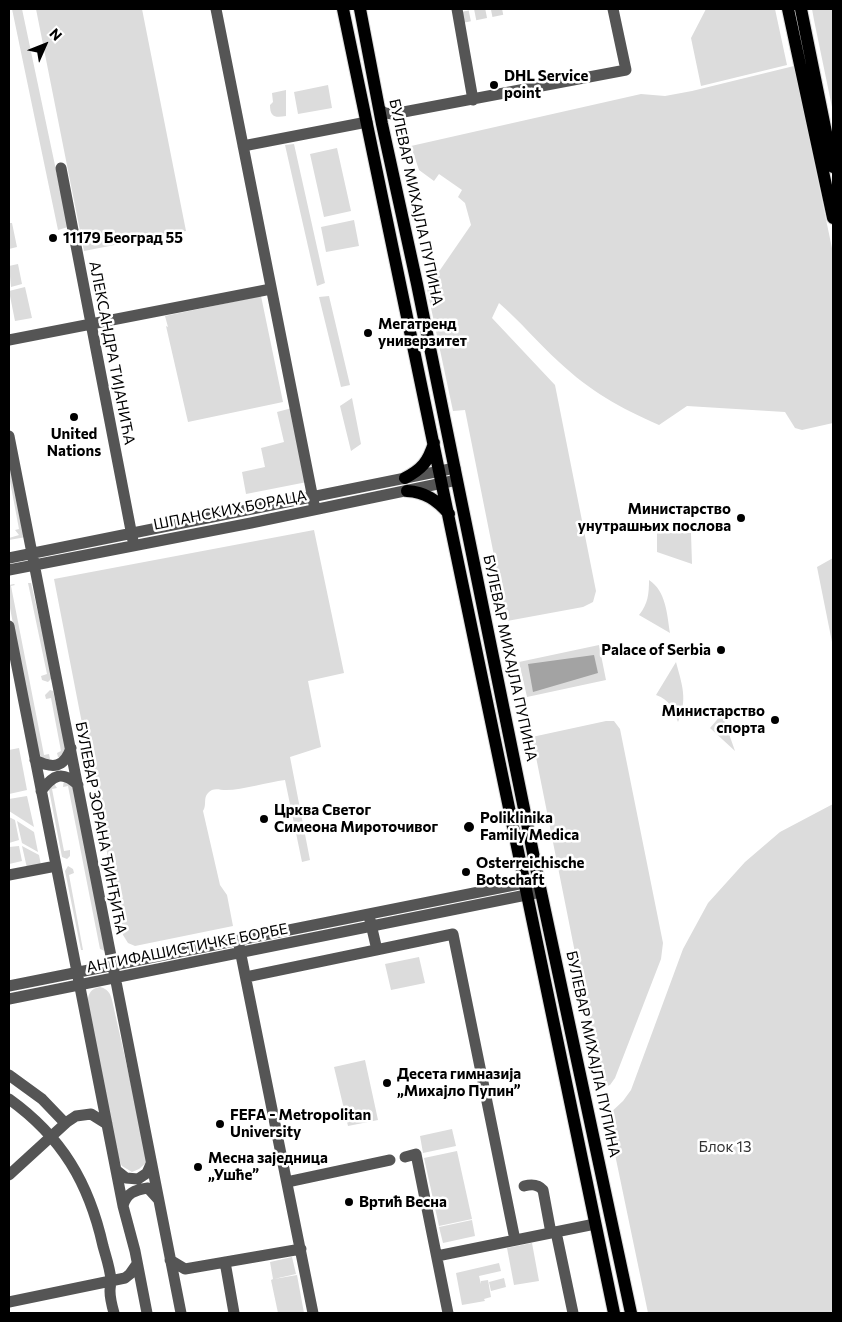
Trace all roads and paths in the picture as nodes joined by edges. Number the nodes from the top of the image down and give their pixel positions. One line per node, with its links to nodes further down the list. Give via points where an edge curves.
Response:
1 (216, 9): 13 (street)
2 (344, 9): 11 (main road, БУЛЕВАР МИХАЈЛА ПУПИНА)
3 (360, 9): 9 (main road, БУЛЕВАР МИХАЈЛА ПУПИНА)
4 (457, 9): 8 (street)
5 (613, 9): 8 (street, via 626,70)
6 (788, 9): 16 (main road)
7 (801, 9): 14 (main road)
8 (474, 100): 10 (street)
9 (380, 110): 10 (street); 12 (main road, БУЛЕВАР МИХАЈЛА ПУПИНА)
10 (393, 114): 12 (street)
11 (367, 122): 13 (street); 21 (main road, БУЛЕВАР МИХАЈЛА ПУПИНА)
12 (382, 124): 22 (main road, БУЛЕВАР МИХАЈЛА ПУПИНА)
13 (243, 146): 17 (street)
14 (833, 167)
15 (61, 168): 18 (street, АЛЕКСАНДРА ТИЈАНИЋА)
16 (833, 218)
17 (272, 289): 18 (street); 25 (street)
18 (91, 324): 19 (street); 28 (street, АЛЕКСАНДРА ТИЈАНИЋА)
19 (9, 340)
20 (9, 436): 30 (street, БУЛЕВАР ЗОРАНА ЂИНЂИЋА)
21 (434, 443): 23 (main road, БУЛЕВАР МИХАЈЛА ПУПИНА); 24 (main road, via 425,463)
22 (456, 474): 23 (street, ШПАНСКИХ БОРАЦА); 33 (main road, БУЛЕВАР МИХАЈЛА ПУПИНА)
23 (441, 477): 24 (street, ШПАНСКИХ БОРАЦА); 27 (main road, БУЛЕВАР МИХАЈЛА ПУПИНА)
24 (406, 484): 25 (street, ШПАНСКИХ БОРАЦА); 26 (street, ШПАНСКИХ БОРАЦА); 27 (main road, via 438,502)
25 (313, 497): 26 (street); 28 (street, ШПАНСКИХ БОРАЦА)
26 (315, 509): 28 (street, ШПАНСКИХ БОРАЦА)
27 (449, 514): 34 (main road, БУЛЕВАР МИХАЈЛА ПУПИНА)
28 (133, 539): 30 (street, ШПАНСКИХ БОРАЦА)
29 (9, 558): 30 (street, ШПАНСКИХ БОРАЦА)
30 (34, 559): 31 (street, ШПАНСКИХ БОРАЦА); 35 (street, БУЛЕВАР ЗОРАНА ЂИНЂИЋА)
31 (9, 570)
32 (9, 626): 36 (street)
33 (499, 685): 34 (main road); 41 (main road, БУЛЕВАР МИХАЈЛА ПУПИНА)
34 (485, 688): 42 (main road, БУЛЕВАР МИХАЈЛА ПУПИНА)
35 (71, 748): 36 (street, via 63,763 56,766); 37 (street, БУЛЕВАР ЗОРАНА ЂИНЂИЋА)
36 (35, 760): 38 (street)
37 (78, 785): 38 (street, via 72,779 58,776); 46 (street, БУЛЕВАР ЗОРАНА ЂИНЂИЋА)
38 (41, 791): 39 (street)
39 (56, 866): 40 (street); 47 (street)
40 (9, 875)
41 (540, 886): 42 (street, АНТИФАШИСТИЧКЕ БОРБЕ); 56 (main road, БУЛЕВАР МИХАЈЛА ПУПИНА)
42 (527, 889): 43 (street, АНТИФАШИСТИЧКЕ БОРБЕ); 57 (main road, БУЛЕВАР МИХАЈЛА ПУПИНА)
43 (371, 921): 44 (street, АНТИФАШИСТИЧКЕ БОРБЕ); 45 (street)
44 (240, 947): 46 (street, АНТИФАШИСТИЧКЕ БОРБЕ); 48 (street); 49 (street, АНТИФАШИСТИЧКЕ БОРБЕ)
45 (377, 950): 48 (street); 73 (street, via 454,934)
46 (112, 965): 47 (street, АНТИФАШИСТИЧКЕ БОРБЕ); 49 (street, БУЛЕВАР ЗОРАНА ЂИНЂИЋА)
47 (76, 972): 50 (street); 51 (street, АНТИФАШИСТИЧКЕ БОРБЕ)
48 (246, 977): 67 (street)
49 (114, 978): 50 (street, АНТИФАШИСТИЧКЕ БОРБЕ); 64 (street, БУЛЕВАР ЗОРАНА ЂИНЂИЋА)
50 (79, 985): 52 (street, АНТИФАШИСТИЧКЕ БОРБЕ); 55 (street)
51 (9, 986)
52 (9, 999)
53 (9, 1075): 59 (street, via 42,1099)
54 (9, 1098): 61 (street)
55 (102, 1101): 58 (street); 60 (street)
56 (586, 1102): 57 (main road); 93 (main road, БУЛЕВАР МИХАЈЛА ПУПИНА)
57 (570, 1105): 71 (main road, БУЛЕВАР МИХАЈЛА ПУПИНА)
58 (91, 1114): 59 (street, via 76,1116); 60 (street)
59 (65, 1123): 61 (street)
60 (106, 1124): 65 (street)
61 (50, 1137): 66 (street); 81 (street, via 70,1161 89,1196)
62 (410, 1156): 75 (street)
63 (390, 1160): 67 (street)
64 (151, 1164): 65 (street, via 147,1173 138,1179 126,1178); 69 (street, БУЛЕВАР ЗОРАНА ЂИНЂИЋА)
65 (116, 1170): 70 (street)
66 (9, 1175)
67 (287, 1182): 74 (street)
68 (524, 1186): 72 (street, via 532,1184 543,1190)
69 (159, 1201): 70 (street, via 148,1188 139,1189 128,1195); 76 (street, БУЛЕВАР ЗОРАНА ЂИНЂИЋА)
70 (123, 1206): 78 (street)
71 (595, 1224): 72 (street); 92 (main road, БУЛЕВАР МИХАЈЛА ПУПИНА)
72 (554, 1232): 73 (street); 91 (street)
73 (515, 1240): 75 (street)
74 (300, 1249): 77 (street); 89 (street)
75 (437, 1256): 90 (street)
76 (170, 1260): 79 (street); 82 (street, БУЛЕВАР ЗОРАНА ЂИНЂИЋА)
77 (225, 1262): 79 (street); 88 (street)
78 (137, 1264): 80 (street); 83 (street)
79 (185, 1269): 82 (street)
80 (125, 1278): 81 (street); 83 (street)
81 (111, 1281): 84 (street); 85 (street)
82 (175, 1282): 87 (street, БУЛЕВАР ЗОРАНА ЂИНЂИЋА)
83 (142, 1286): 86 (street)
84 (9, 1302)
85 (114, 1313)
86 (147, 1313)
87 (181, 1313)
88 (234, 1313)
89 (314, 1313)
90 (448, 1313)
91 (573, 1313)
92 (614, 1313)
93 (631, 1313)

